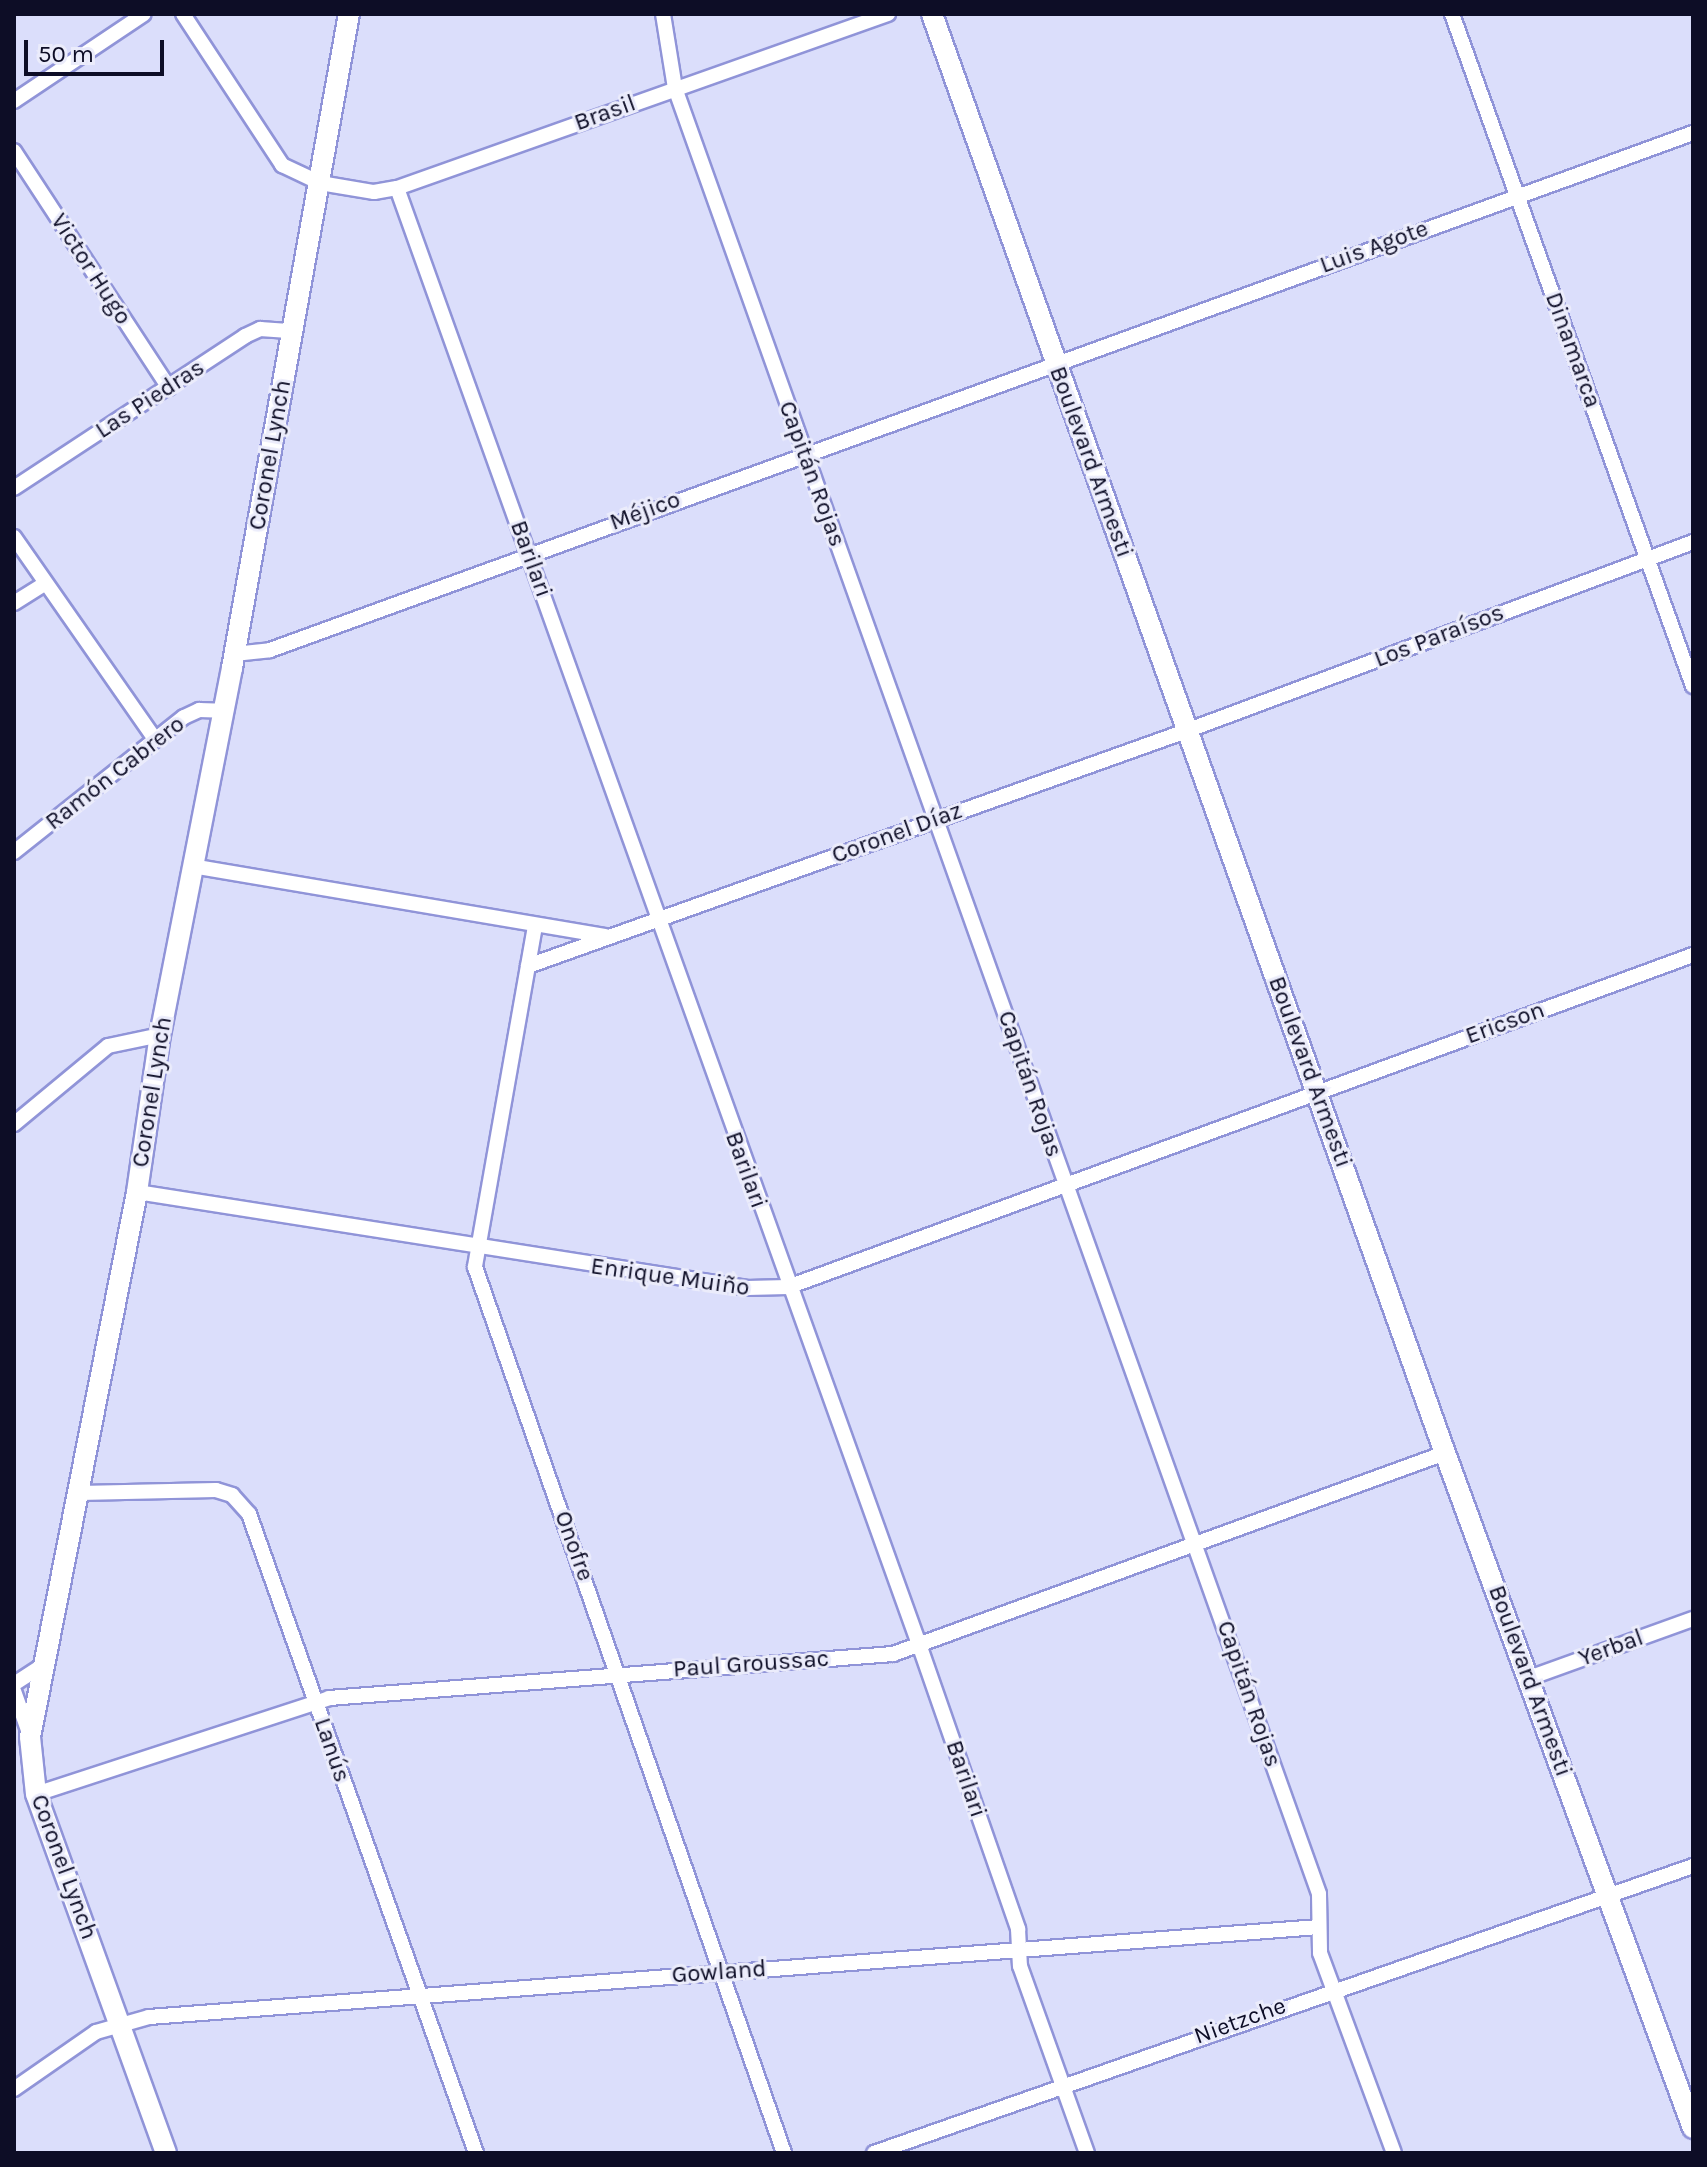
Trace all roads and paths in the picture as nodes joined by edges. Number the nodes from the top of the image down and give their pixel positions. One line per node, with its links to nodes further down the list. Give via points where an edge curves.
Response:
1 (144, 14): 9 (street)
2 (183, 14): 12 (street, Brasil, via 282,165)
3 (349, 14): 12 (main road, Coronel Lynch)
4 (663, 14): 8 (street, Capitán Rojas)
5 (888, 14): 8 (street, Brasil)
6 (932, 14): 16 (main road, Boulevard Armesti)
7 (1452, 14): 14 (street, Dinamarca)
8 (675, 88): 13 (street, Brasil); 18 (street, Capitán Rojas)
9 (14, 101)
10 (1693, 133): 14 (street, Luis Agote)
11 (14, 151): 17 (street, Victor Hugo)
12 (320, 183): 13 (street, Brasil, via 374,192); 15 (main road, Coronel Lynch)
13 (397, 188): 22 (street, Barilari)
14 (1517, 195): 16 (street, Luis Agote); 23 (street, Dinamarca)
15 (292, 331): 17 (street, Las Piedras, via 260,329); 26 (main road, Coronel Lynch)
16 (1055, 361): 18 (street, Méjico); 29 (main road, Boulevard Armesti)
17 (169, 388): 19 (street, Las Piedras)
18 (804, 452): 22 (street, Méjico); 31 (street, Capitán Rojas)
19 (14, 488)
20 (14, 537): 24 (street)
21 (1693, 542): 23 (street, Los Paraísos)
22 (529, 553): 26 (street, Méjico, via 270,650); 34 (street, Barilari)
23 (1648, 558): 27 (street, Dinamarca); 29 (street, Los Paraísos)
24 (44, 584): 25 (street); 30 (street)
25 (14, 603)
26 (234, 654): 28 (main road, Coronel Lynch)
27 (1693, 686)
28 (222, 711): 30 (street, Ramón Cabrero, via 199,710); 33 (main road, Coronel Lynch)
29 (1186, 731): 31 (street, Coronel Díaz); 40 (main road, Boulevard Armesti)
30 (154, 738): 32 (street, Ramón Cabrero)
31 (936, 818): 34 (street, Coronel Díaz); 42 (street, Capitán Rojas)
32 (14, 852)
33 (192, 866): 35 (street, Coronel Díaz); 39 (main road, Coronel Lynch)
34 (658, 919): 36 (street, Coronel Díaz); 45 (street, Barilari)
35 (535, 926): 36 (street, Coronel Díaz); 38 (street, Onofre)
36 (609, 936): 38 (street, Coronel Díaz)
37 (1693, 955): 40 (street, Ericson)
38 (528, 966): 44 (street, Onofre)
39 (160, 1035): 41 (street, via 108,1046); 43 (main road, Coronel Lynch)
40 (1318, 1091): 42 (street, Enrique Muiño); 46 (main road, Boulevard Armesti)
41 (14, 1124)
42 (1065, 1183): 45 (street, Enrique Muiño); 48 (street, Capitán Rojas)
43 (137, 1192): 44 (street, Enrique Muiño); 47 (main road, Coronel Lynch)
44 (476, 1249): 45 (street, Enrique Muiño, via 747,1288); 52 (street, Onofre, via 479,1281)
45 (788, 1287): 50 (street, Barilari)
46 (1445, 1453): 48 (street, Paul Groussac); 53 (main road, Boulevard Armesti)
47 (80, 1493): 51 (main road, Coronel Lynch); 56 (street, Lanús, via 216,1490 241,1502)
48 (1198, 1547): 50 (street, Paul Groussac); 61 (street, Capitán Rojas, via 1319,1894)
49 (1693, 1619): 53 (street, Yerbal)
50 (920, 1647): 52 (street, Paul Groussac, via 877,1656); 62 (street, Barilari, via 1018,1929)
51 (45, 1664): 54 (street); 57 (main road, Coronel Lynch)
52 (620, 1673): 56 (street, Paul Groussac); 63 (street, Onofre)
53 (1529, 1678): 60 (main road, Boulevard Armesti)
54 (14, 1684)
55 (14, 1691): 57 (street)
56 (315, 1701): 58 (street, Paul Groussac); 65 (street, Lanús)
57 (30, 1737): 58 (main road, Coronel Lynch)
58 (36, 1794): 66 (main road, Coronel Lynch)
59 (1693, 1866): 60 (street, Nietzche)
60 (1609, 1895): 64 (street, Nietzche); 69 (main road, Boulevard Armesti)
61 (1319, 1927): 62 (street, Gowland); 64 (street, Capitán Rojas, via 1320,1953)
62 (1020, 1949): 63 (street, Gowland); 67 (street, Barilari, via 1020,1966)
63 (722, 1971): 65 (street, Gowland); 72 (street, Onofre)
64 (1334, 1987): 67 (street, Nietzche); 75 (street, Capitán Rojas)
65 (419, 1996): 66 (street, Gowland); 71 (street, Lanús)
66 (120, 2023): 68 (street, via 96,2032); 70 (main road, Coronel Lynch)
67 (1062, 2086): 73 (street, Nietzche); 74 (street, Barilari)
68 (14, 2089)
69 (1693, 2128)
70 (166, 2153)
71 (476, 2153)
72 (784, 2153)
73 (874, 2153)
74 (1087, 2153)
75 (1394, 2153)

